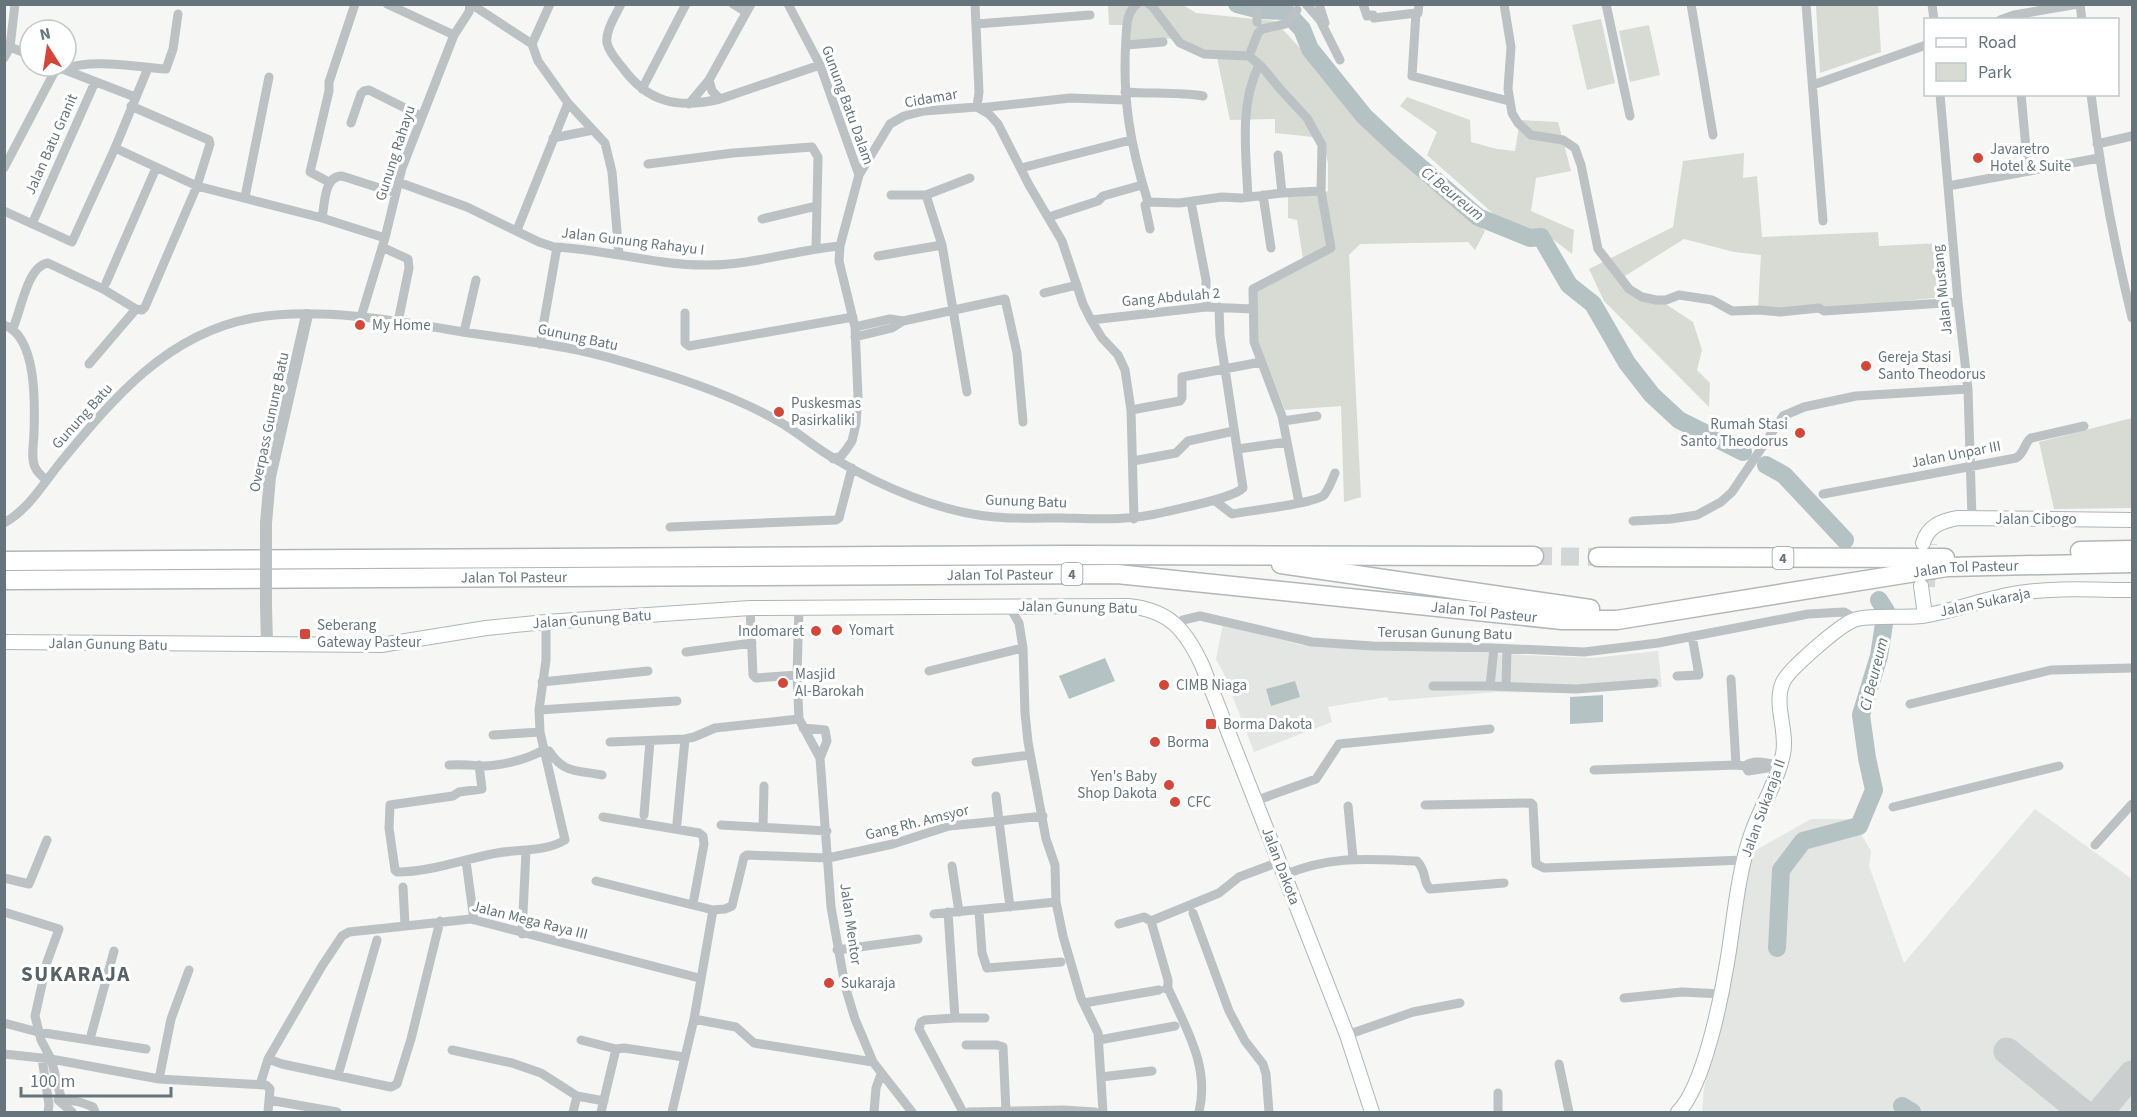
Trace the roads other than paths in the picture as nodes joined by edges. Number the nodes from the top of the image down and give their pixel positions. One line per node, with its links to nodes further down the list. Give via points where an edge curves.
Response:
1 (15, 4): 36 (street)
2 (355, 4): 80 (street, via 329,82 310,172)
3 (387, 4): 30 (street)
4 (470, 4): 30 (street, Gunung Rahayu); 33 (street)
5 (550, 4): 33 (street)
6 (621, 4): 49 (street, via 607,43 626,74)
7 (686, 4): 49 (street)
8 (733, 4): 22 (street)
9 (788, 4): 41 (street, Gunung Batu Dalam)
10 (975, 4): 29 (street)
11 (1137, 4): 34 (street, via 1127,19)
12 (1149, 4): 37 (street, via 1180,43 1204,54)
13 (1257, 4): 28 (street)
14 (1306, 4): 31 (street)
15 (1319, 4): 31 (street)
16 (1363, 4): 23 (street, via 1367,16 1374,18)
17 (1504, 4): 57 (street, via 1511,47)
18 (1606, 4): 62 (street)
19 (1691, 4): 65 (street)
20 (1806, 4): 48 (street)
21 (2079, 4): 27 (street)
22 (748, 8): 46 (street)
23 (1417, 9): 57 (street, via 1412,76)
24 (1297, 10): 37 (street, via 1285,24 1258,33)
25 (178, 14): 42 (street, via 166,69)
26 (1090, 15): 29 (street)
27 (2014, 17)
28 (1257, 22)
29 (977, 24): 60 (street)
30 (454, 34): 61 (street, Gunung Rahayu)
31 (1329, 34): 38 (street)
32 (1163, 42): 34 (street)
33 (532, 44): 58 (street, via 538,61)
34 (1126, 45): 50 (street)
35 (1924, 46): 48 (street)
36 (7, 50)
37 (1249, 56): 39 (street)
38 (1340, 60)
39 (1259, 64): 85 (street, via 1307,118 1321,142); 92 (street, via 1246,114)
40 (78, 65): 42 (street)
41 (820, 65): 55 (street); 78 (street, Gunung Batu Dalam)
42 (147, 68): 56 (street)
43 (78, 75): 47 (street)
44 (269, 77): 91 (street)
45 (52, 78): 74 (street)
46 (708, 80): 55 (street); 59 (street)
47 (95, 82): 56 (street); 101 (street, Jalan Batu Granit)
48 (1813, 85): 102 (street)
49 (642, 89): 59 (street, via 658,99)
50 (1125, 96): 51 (street); 60 (street); 68 (street)
51 (1203, 96)
52 (1940, 96): 84 (street, Jalan Mustang)
53 (2021, 96): 77 (street)
54 (2091, 96): 69 (street)
55 (720, 99): 59 (street)
56 (133, 101): 70 (street); 83 (street, via 209,140)
57 (1509, 101): 117 (street, via 1518,123 1531,135 1563,140 1575,148 1598,249 1629,289 1642,297 1666,300 1678,295 1712,300 1732,311 1780,312)
58 (568, 103): 64 (street); 67 (street)
59 (689, 104)
60 (978, 107): 76 (street, Cidamar, via 998,123); 78 (street, Cidamar, via 904,116 890,124)
61 (422, 116): 63 (street, via 369,90 361,94); 81 (street, Gunung Rahayu)
62 (1630, 116)
63 (351, 123)
64 (593, 130): 67 (street); 111 (street, via 605,143 612,172)
65 (1713, 135)
66 (2133, 136): 69 (street)
67 (553, 138): 104 (street)
68 (1131, 140): 76 (street); 82 (street)
69 (2097, 144): 72 (street)
70 (115, 148): 75 (street); 101 (street, via 75,237)
71 (1278, 155): 87 (street)
72 (2099, 158): 77 (street); 126 (street)
73 (648, 164): 96 (street, via 812,147 818,157)
74 (4, 168)
75 (156, 168): 83 (street); 114 (street)
76 (1021, 168): 98 (street, Cidamar)
77 (2028, 171): 84 (street)
78 (859, 175): 107 (street, Gunung Batu Dalam)
79 (970, 178): 89 (street)
80 (329, 182): 86 (street, via 342,176); 99 (street)
81 (398, 182): 86 (street, Gunung Rahayu); 104 (street, Jalan Gunung Rahayu I)
82 (1142, 184): 93 (street); 98 (street)
83 (197, 186): 91 (street); 120 (street, via 145,307)
84 (1948, 186): 117 (street, Jalan Mustang)
85 (1321, 191): 87 (street); 122 (street, via 1331,248 1253,289)
86 (395, 193): 105 (street, Gunung Rahayu)
87 (1282, 193): 90 (street)
88 (891, 195): 89 (street)
89 (926, 195): 106 (street)
90 (1263, 195): 92 (street); 110 (street)
91 (245, 197): 99 (street)
92 (1248, 197): 94 (street)
93 (1148, 202): 94 (street); 103 (street, via 1145,205)
94 (1191, 202): 118 (street, via 1205,273)
95 (4, 204): 101 (street)
96 (816, 206): 100 (street); 109 (street)
97 (4, 211): 101 (street)
98 (1049, 217): 115 (street, Cidamar)
99 (322, 218): 105 (street)
100 (762, 219)
101 (33, 221)
102 (1823, 221)
103 (1150, 229)
104 (517, 230): 108 (street, Jalan Gunung Rahayu I)
105 (383, 242): 125 (street, Gunung Rahayu); 129 (street, via 408,259)
106 (942, 244): 112 (street); 121 (street)
107 (840, 246): 109 (street, Jalan Gunung Rahayu I); 130 (street, Gunung Batu Dalam, via 839,261)
108 (557, 247): 111 (street, Jalan Gunung Rahayu I); 134 (street)
109 (816, 248): 111 (street, Jalan Gunung Rahayu I, via 752,262 709,265)
110 (1271, 248)
111 (619, 255)
112 (878, 256)
113 (476, 280): 132 (street)
114 (106, 283)
115 (1077, 285): 116 (street); 127 (street, Cidamar)
116 (1044, 292)
117 (1958, 302): 138 (street, Jalan Mustang)
118 (1206, 307): 119 (street, Gang Abdulah 2); 127 (street, Gang Abdulah 2)
119 (1219, 307): 122 (street, Gang Abdulah 2); 137 (street)
120 (136, 309): 131 (street, via 48,263 35,272 25,290 19,316); 136 (street)
121 (951, 309): 128 (street); 139 (street); 143 (street, via 1006,300 1017,353)
122 (1253, 309): 135 (street, via 1254,342)
123 (685, 313): 130 (street, via 685,343 689,346)
124 (306, 315): 125 (street, Gunung Batu); 153 (street, Gunung Batu, via 251,318 169,352 122,393); 184 (street, Overpass Gunung Batu, bridge, via 270,477 266,523)
125 (361, 317): 129 (street, Gunung Batu)
126 (2133, 318)
127 (1091, 320): 140 (street, Cidamar, via 1123,364)
128 (903, 321): 130 (street); 133 (street, via 892,328)
129 (398, 322): 132 (street, Gunung Batu)
130 (854, 322): 133 (street, Gunung Batu Dalam)
131 (9, 326): 153 (street, via 20,336 27,351 34,411 33,460)
132 (464, 332): 134 (street, Gunung Batu)
133 (855, 337): 148 (street, Gunung Batu Dalam, via 856,424 852,441)
134 (540, 344): 148 (street, Gunung Batu, via 625,362 723,395 779,421)
135 (1261, 362): 137 (street); 142 (street)
136 (89, 364)
137 (1226, 369): 140 (street, via 1181,378 1180,401); 145 (street)
138 (1968, 389): 150 (street, Jalan Mustang); 160 (street, via 1856,396 1804,407 1783,417 1721,502 1696,515)
139 (967, 392)
140 (1131, 410): 149 (street, Cidamar)
141 (1317, 416): 142 (street)
142 (1283, 421): 146 (street)
143 (1023, 422)
144 (2084, 426): 150 (street, Jalan Unpar III, via 2031,438 2016,458)
145 (1234, 431): 147 (street); 149 (street, via 1188,441 1176,453)
146 (1287, 442): 147 (street); 156 (street)
147 (1238, 450): 155 (street, Gunung Batu, via 1243,488 1239,493)
148 (834, 459): 151 (street, Gunung Batu)
149 (1133, 461): 157 (street, Cidamar)
150 (1970, 467): 154 (street, Jalan Unpar III); 158 (street, Jalan Mustang)
151 (852, 468): 157 (street, Gunung Batu, via 952,511 994,517); 162 (street, via 836,520)
152 (1335, 473): 156 (street, via 1324,495)
153 (46, 480): 161 (street, Gunung Batu, via 27,504)
154 (1823, 494)
155 (1214, 500): 156 (street, via 1232,514); 157 (street, Gunung Batu)
156 (1299, 503)
157 (1134, 519)
158 (1972, 519): 159 (main road, Jalan Cibogo); 163 (main road, Jalan Cibogo, via 1939,523)
159 (2133, 520)
160 (1634, 521)
161 (4, 523)
162 (670, 527)
163 (1927, 543)
164 (2133, 550): 168 (highway, Jalan Tol Pasteur / 4)
165 (1218, 555): 166 (highway, Jalan Tol Pasteur / 4); 168 (highway, via 1591,610 1628,609); 169 (highway, Jalan Tol Pasteur / 4)
166 (1534, 556)
167 (1598, 557): 168 (highway, Jalan Tol Pasteur / 4)
168 (1944, 558)
169 (4, 561)
170 (2133, 563): 171 (highway, Jalan Tol Pasteur / 4, via 1947,567 1617,620 1562,620 1117,574)
171 (4, 580)
172 (2133, 590): 177 (main road, Jalan Sukaraja, via 2052,595 2020,592)
173 (1924, 591): 177 (main road)
174 (1009, 606): 175 (main road, Jalan Gunung Batu); 180 (main road, Jalan Gunung Batu, via 1142,608); 185 (street, via 1019,623)
175 (800, 607): 176 (main road, Jalan Gunung Batu); 192 (street, Jalan Mentor)
176 (750, 608): 179 (main road, Jalan Gunung Batu); 183 (street)
177 (1925, 615): 178 (main road, Jalan Sukaraja)
178 (1854, 620): 181 (street, Terusan Gunung Batu, via 1808,614); 214 (main road, Jalan Sukaraja II, via 1809,655 1783,682 1780,699 1784,750)
179 (546, 622): 184 (main road, Jalan Gunung Batu, via 381,645); 195 (street)
180 (1177, 624): 186 (street, Terusan Gunung Batu, via 1200,616 1312,642); 223 (main road, Jalan Dakota, via 1202,665)
181 (1692, 636): 187 (street, Terusan Gunung Batu, via 1591,652); 193 (street, via 1699,675)
182 (4, 642): 184 (main road, Jalan Gunung Batu)
183 (752, 643): 188 (street); 192 (street, via 756,678)
184 (267, 644)
185 (1023, 648): 191 (street); 211 (street)
186 (1494, 648): 187 (street, Terusan Gunung Batu); 198 (street)
187 (1508, 649): 199 (street)
188 (687, 652)
189 (2133, 669): 201 (street, via 2051,670)
190 (648, 671): 195 (street)
191 (929, 671)
192 (797, 675): 203 (street, Jalan Mentor)
193 (1677, 676)
194 (1731, 679): 217 (street)
195 (542, 682): 202 (street)
196 (1654, 683): 199 (street, via 1576,689)
197 (1433, 686): 198 (street)
198 (1490, 686): 199 (street)
199 (1506, 686)
200 (677, 701): 202 (street)
201 (1910, 704)
202 (538, 710): 205 (street)
203 (801, 724): 207 (street, via 715,728); 212 (street, Jalan Mentor); 212 (street, Jalan Mentor, via 825,730)
204 (1490, 729): 223 (street, via 1339,744 1316,779)
205 (540, 732): 206 (street); 210 (street)
206 (493, 735)
207 (685, 739): 208 (street); 232 (street)
208 (650, 741): 209 (street); 228 (street)
209 (610, 742)
210 (543, 750): 216 (street, via 532,757); 220 (street, via 549,751 563,768); 238 (street, via 565,840)
211 (1030, 755): 213 (street); 229 (street)
212 (820, 758): 235 (street, Jalan Mentor)
213 (976, 762)
214 (1776, 764): 217 (street, via 1748,771); 241 (main road, Jalan Sukaraja II, via 1774,785 1750,836)
215 (449, 765): 216 (street)
216 (479, 765): 242 (street, via 482,789 392,804 389,809 397,872)
217 (1740, 766): 219 (street)
218 (2059, 766): 227 (street)
219 (1594, 770)
220 (602, 775)
221 (764, 786): 234 (street)
222 (996, 796): 231 (street)
223 (1256, 801): 243 (main road, Jalan Dakota)
224 (2133, 804): 237 (street)
225 (1425, 805): 241 (street, via 1530,803 1536,864 1544,868)
226 (1348, 806): 240 (street)
227 (1893, 807)
228 (644, 815)
229 (1042, 816): 231 (street, Gang Rh. Amsyor); 250 (street, via 1055,865)
230 (603, 817): 251 (street, via 703,836)
231 (999, 821): 239 (street, Gang Rh. Amsyor, via 949,826 893,844); 252 (street)
232 (677, 823)
233 (721, 825): 234 (street)
234 (763, 827): 235 (street)
235 (827, 831): 239 (street, Jalan Mentor)
236 (47, 840): 246 (street, via 29,884)
237 (2096, 845)
238 (526, 851): 242 (street); 265 (street)
239 (828, 858): 253 (street, Gang Rh. Amsyor, via 745,856 732,906); 268 (street, Jalan Mentor)
240 (1353, 858): 245 (street, via 1322,862); 248 (street, via 1417,861 1424,868 1430,889)
241 (1744, 860): 274 (main road, Jalan Sukaraja II)
242 (465, 861): 260 (street)
243 (1279, 862): 245 (main road, Jalan Dakota); 262 (street, via 1239,877 1219,893)
244 (952, 866): 257 (street)
245 (1284, 875): 284 (main road, Jalan Dakota)
246 (4, 878)
247 (596, 881): 251 (street)
248 (1504, 883)
249 (403, 888): 264 (street)
250 (1056, 902): 252 (street); 276 (street)
251 (693, 904): 253 (street)
252 (1010, 907): 254 (street)
253 (713, 910): 272 (street)
254 (979, 911): 257 (street); 270 (street, via 987,968)
255 (4, 912): 283 (street, via 58,929 35,1016)
256 (948, 912): 257 (street); 259 (street); 279 (street)
257 (960, 912)
258 (1193, 913): 325 (street, via 1229,1011 1263,1064)
259 (934, 914)
260 (474, 920): 261 (street, Jalan Mega Raya III); 265 (street, Jalan Mega Raya III)
261 (440, 921): 264 (street, Jalan Mega Raya III); 300 (street, via 400,1080 391,1087)
262 (1151, 921): 263 (street, via 1144,917); 273 (street, via 1168,980)
263 (1119, 924)
264 (405, 925): 295 (street, Jalan Mega Raya III, via 342,936)
265 (522, 934): 272 (street, Jalan Mega Raya III)
266 (918, 939): 268 (street)
267 (377, 940): 300 (street)
268 (837, 950): 296 (street, Jalan Mentor, via 855,1019)
269 (114, 951): 285 (street)
270 (1061, 962)
271 (189, 970): 302 (street, via 171,1019)
272 (699, 978): 278 (street)
273 (1164, 989): 276 (street); 324 (street, via 1198,1056 1202,1088)
274 (1722, 994): 275 (street, via 1682,992); 329 (main road, Jalan Sukaraja II, via 1697,1082)
275 (1624, 998)
276 (1084, 1003): 287 (street)
277 (1460, 1003): 284 (street, via 1413,1012)
278 (694, 1018): 293 (street); 296 (street, via 736,1026 754,1043)
279 (955, 1018): 280 (street); 320 (street, via 925,1020 919,1029)
280 (985, 1018)
281 (4, 1023): 283 (street)
282 (1175, 1026): 287 (street)
283 (38, 1032): 285 (street); 294 (street)
284 (1347, 1035): 326 (main road, Jalan Dakota)
285 (90, 1039): 289 (street)
286 (581, 1040): 290 (street)
287 (1099, 1040): 301 (street)
288 (966, 1045): 309 (street, via 1003,1047)
289 (146, 1049)
290 (616, 1049): 293 (street); 308 (street)
291 (452, 1050): 305 (street, via 541,1073)
292 (4, 1054): 294 (street)
293 (684, 1057): 317 (street)
294 (47, 1059): 302 (street); 307 (street, via 52,1085); 310 (street)
295 (268, 1059): 300 (street); 303 (street, Jalan Mega Raya III)
296 (873, 1062): 299 (street, Jalan Mentor)
297 (1559, 1064): 328 (street)
298 (1152, 1071): 301 (street)
299 (881, 1074): 318 (street); 319 (street, Jalan Mentor)
300 (338, 1076)
301 (1101, 1077): 323 (street)
302 (159, 1079): 303 (street)
303 (260, 1085): 306 (street, via 268,1086)
304 (1498, 1093): 327 (street)
305 (577, 1096): 308 (street); 315 (street)
306 (269, 1100): 313 (street); 314 (street)
307 (62, 1101): 311 (street); 312 (street, via 86,1104)
308 (604, 1101): 316 (street)
309 (1006, 1111): 321 (street); 322 (street)
310 (48, 1113)
311 (72, 1113)
312 (95, 1113)
313 (268, 1113)
314 (337, 1113)
315 (573, 1113)
316 (602, 1113)
317 (672, 1113)
318 (874, 1113)
319 (912, 1113)
320 (963, 1113)
321 (969, 1113)
322 (1095, 1113)
323 (1103, 1113)
324 (1199, 1113)
325 (1269, 1113)
326 (1372, 1113)
327 (1498, 1113)
328 (1569, 1113)
329 (1678, 1113)

